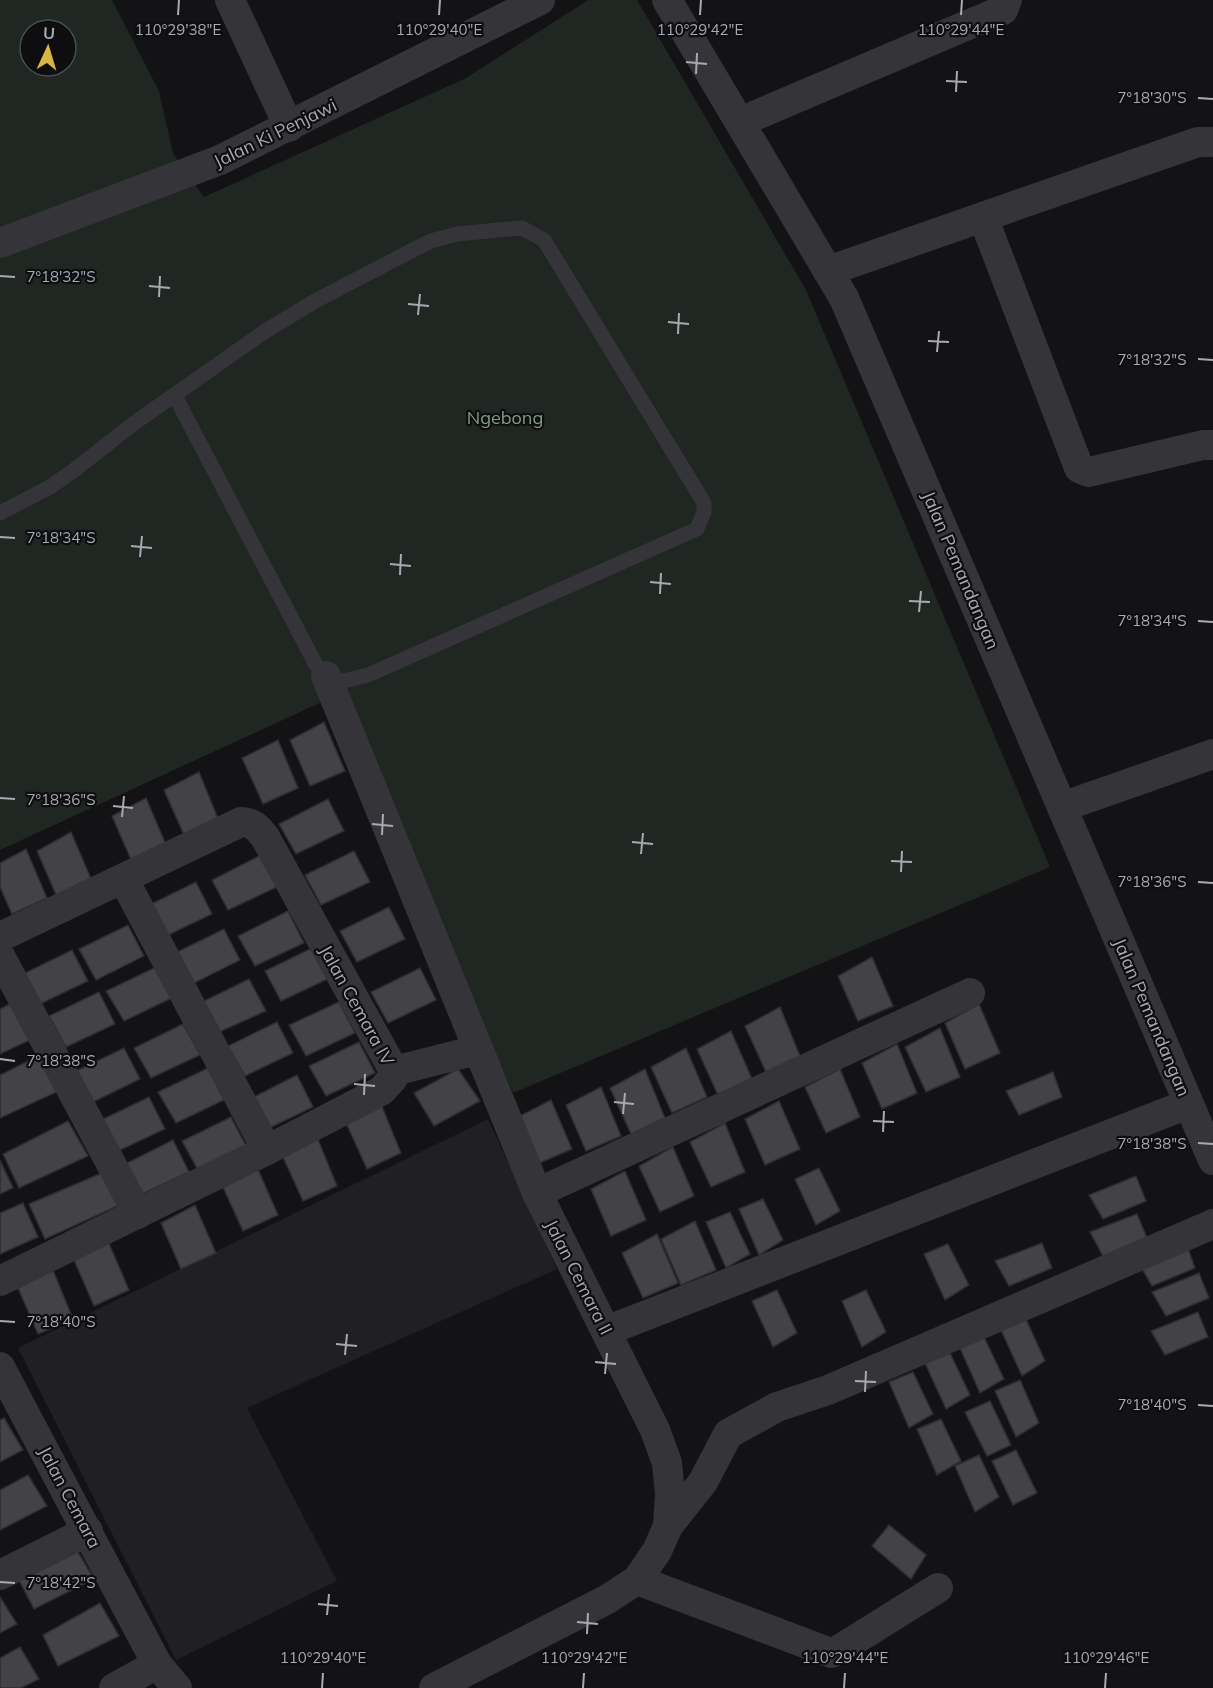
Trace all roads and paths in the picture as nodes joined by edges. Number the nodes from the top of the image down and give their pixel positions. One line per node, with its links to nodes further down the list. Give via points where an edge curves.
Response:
1 (230, 0): 6 (street)
2 (540, 0): 6 (street, Jalan Ki Penjawi)
3 (667, 0): 5 (street, Jalan Pemandangan)
4 (1008, 0): 5 (street, via 1003,10)
5 (740, 122): 10 (street, Jalan Pemandangan)
6 (289, 127): 9 (street, Jalan Ki Penjawi, via 220,160)
7 (1213, 142): 8 (street, via 1198,142)
8 (983, 217): 10 (street); 12 (street, via 1079,468 1089,472)
9 (0, 243)
10 (828, 271): 16 (street, Jalan Pemandangan, via 844,298)
11 (175, 396): 13 (lane, via 65,477); 14 (lane, via 316,665); 14 (lane, via 264,332 431,241 457,234 522,228 544,240 704,503 697,529 368,675 339,682)
12 (1213, 445)
13 (0, 513)
14 (326, 676): 21 (street, Jalan Cemara II)
15 (1213, 754): 16 (street)
16 (1062, 807): 23 (street, Jalan Pemandangan)
17 (124, 880): 18 (street, Jalan Cemara IV); 22 (street, Jalan Cemara IV, via 241,822 254,825 265,837); 24 (street)
18 (0, 937)
19 (0, 956): 27 (street)
20 (970, 993): 26 (street)
21 (477, 1050): 22 (street); 26 (street, Jalan Cemara II)
22 (394, 1071): 24 (street, Jalan Cemara IV, via 393,1078 381,1090)
23 (1188, 1104): 25 (street, Jalan Pemandangan); 30 (street)
24 (267, 1150): 27 (street, Jalan Cemara IV)
25 (1213, 1160)
26 (537, 1193): 30 (street, Jalan Cemara II)
27 (138, 1214): 29 (street, Jalan Cemara IV)
28 (1213, 1224): 33 (street, via 828,1390 777,1407 728,1434 703,1482)
29 (0, 1281)
30 (606, 1331): 33 (street, Jalan Cemara II, via 667,1463)
31 (0, 1367): 32 (street, Jalan Cemara)
32 (11, 1412): 34 (street, Jalan Cemara)
33 (668, 1526): 36 (street, Jalan Cemara II)
34 (88, 1531): 35 (street); 38 (street, Jalan Cemara)
35 (0, 1575)
36 (637, 1580): 37 (street, via 831,1653); 41 (street, Jalan Cemara II, via 606,1600)
37 (938, 1588)
38 (157, 1664): 39 (street); 40 (street, Jalan Cemara)
39 (114, 1688)
40 (177, 1688)
41 (434, 1688)

